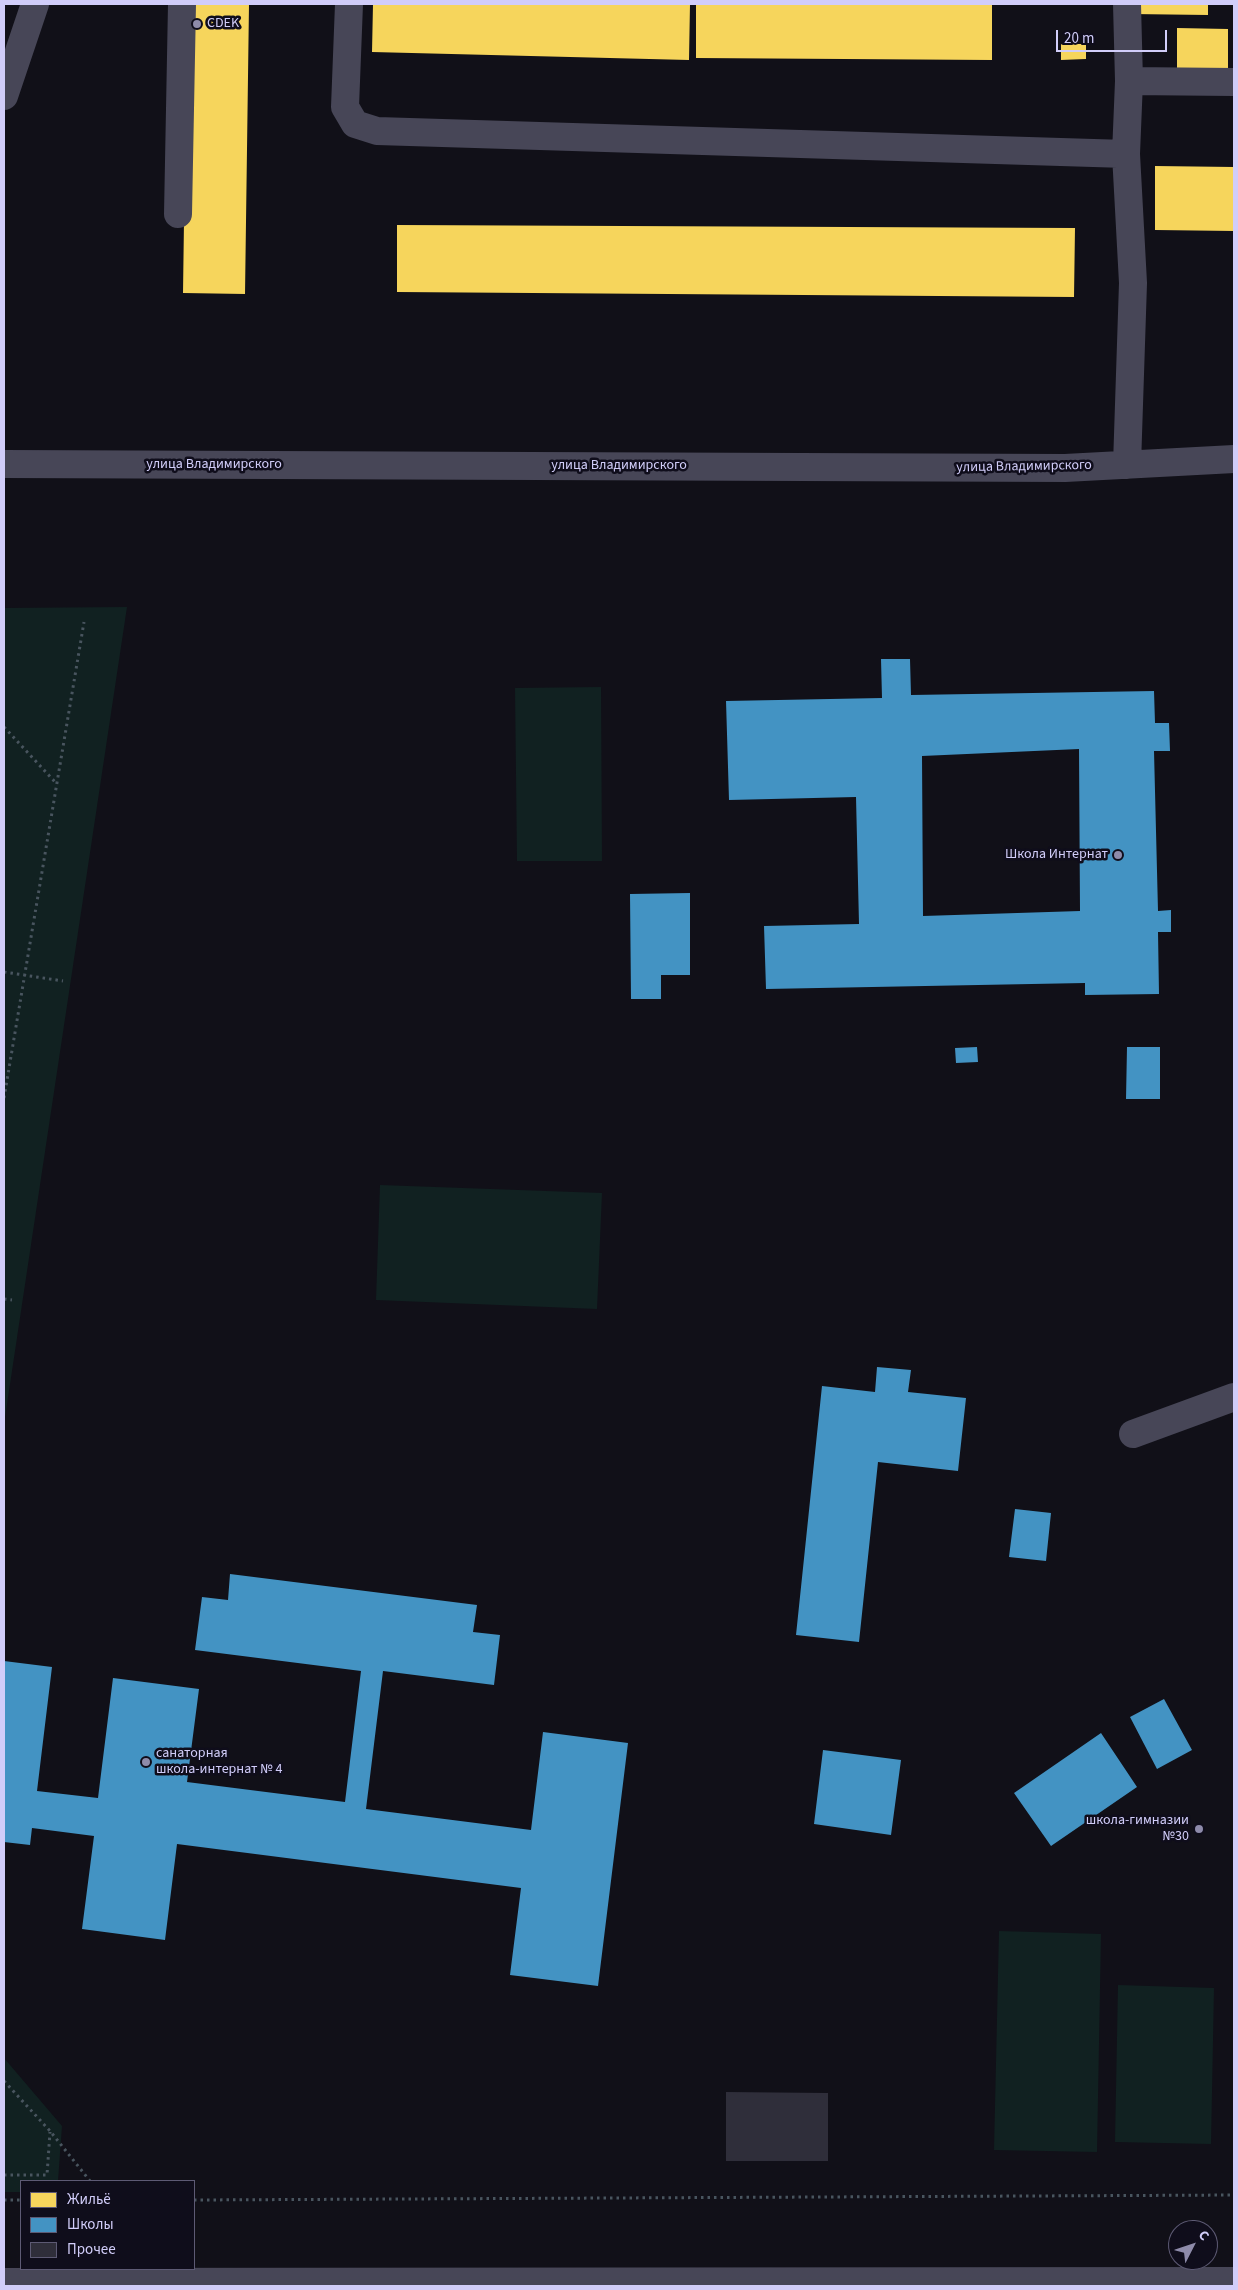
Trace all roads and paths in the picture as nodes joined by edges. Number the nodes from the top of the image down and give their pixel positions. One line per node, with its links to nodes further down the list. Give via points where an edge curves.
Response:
1 (35, 4): 7 (street)
2 (182, 4): 9 (street)
3 (349, 4): 8 (street, via 345,107 354,124 377,131)
4 (1128, 4): 5 (street)
5 (1129, 81): 6 (street); 8 (street)
6 (1234, 82)
7 (4, 96)
8 (1126, 154): 12 (street, via 1133,283)
9 (178, 214)
10 (1234, 459): 12 (street, улица Владимирского)
11 (4, 464): 12 (street, улица Владимирского, via 1045,468)
12 (1127, 465)
13 (84, 622): 15 (path)
14 (4, 727): 15 (path)
15 (57, 784): 17 (path)
16 (4, 972): 17 (path)
17 (24, 975): 18 (path); 19 (path)
18 (63, 981)
19 (4, 1098)
20 (4, 1299): 21 (path)
21 (12, 1300)
22 (1234, 1397): 23 (street)
23 (1133, 1434)
24 (4, 2080): 25 (path)
25 (50, 2131): 26 (path, via 47,2175); 27 (path)
26 (4, 2175)
27 (89, 2180)
28 (1234, 2195): 31 (path)
29 (4, 2200): 30 (path)
30 (20, 2200)
31 (195, 2200)
32 (1234, 2281): 33 (street)
33 (4, 2282)

